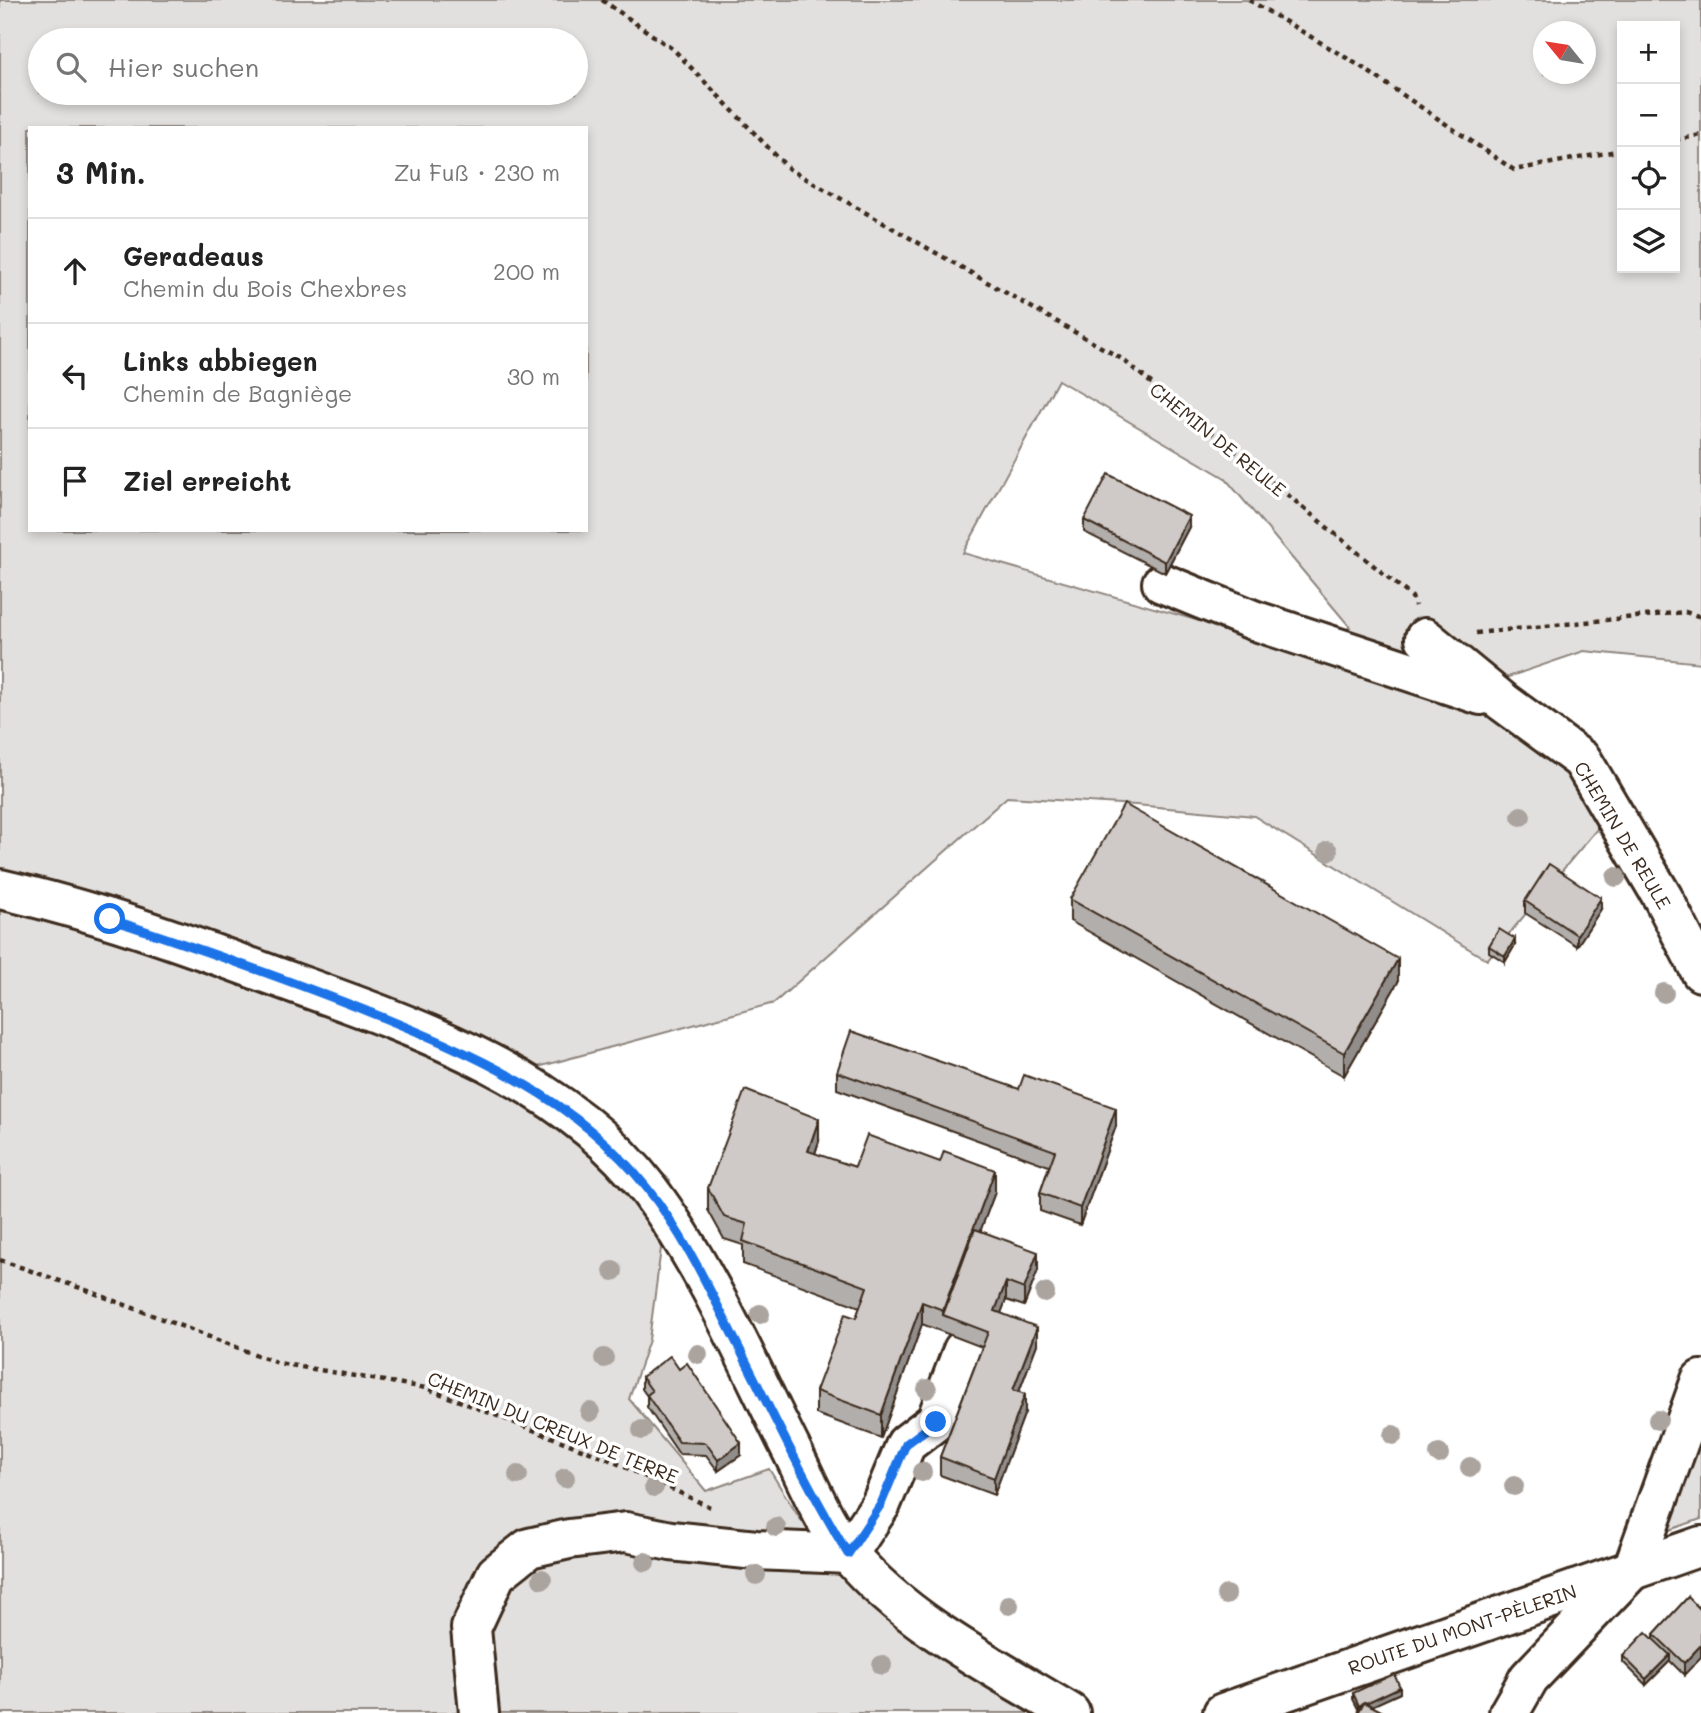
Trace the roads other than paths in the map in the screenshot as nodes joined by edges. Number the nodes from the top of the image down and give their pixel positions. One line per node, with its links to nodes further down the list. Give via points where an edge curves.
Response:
1 (1162, 583): 3 (street, via 1254,620)
2 (1425, 638): 3 (street, CHEMIN DE REULE)
3 (1503, 702): 5 (street, CHEMIN DE REULE, via 1582,760)
4 (0, 889): 9 (street, via 110,919 328,996 476,1058 572,1114 623,1159 673,1225)
5 (1701, 972)
6 (963, 1350): 9 (street, via 936,1422 906,1444 881,1504)
7 (1701, 1380): 10 (street)
8 (1701, 1546): 10 (street, ROUTE DU MONT-PÈLERIN)
9 (848, 1554): 11 (street, via 756,1550 626,1532 529,1548 496,1574 471,1628); 12 (street, via 893,1598 932,1627)
10 (1633, 1569): 13 (street, ROUTE DU MONT-PÈLERIN); 14 (street, via 1529,1678)
11 (479, 1713)
12 (1070, 1713)
13 (1223, 1713)
14 (1509, 1713)

